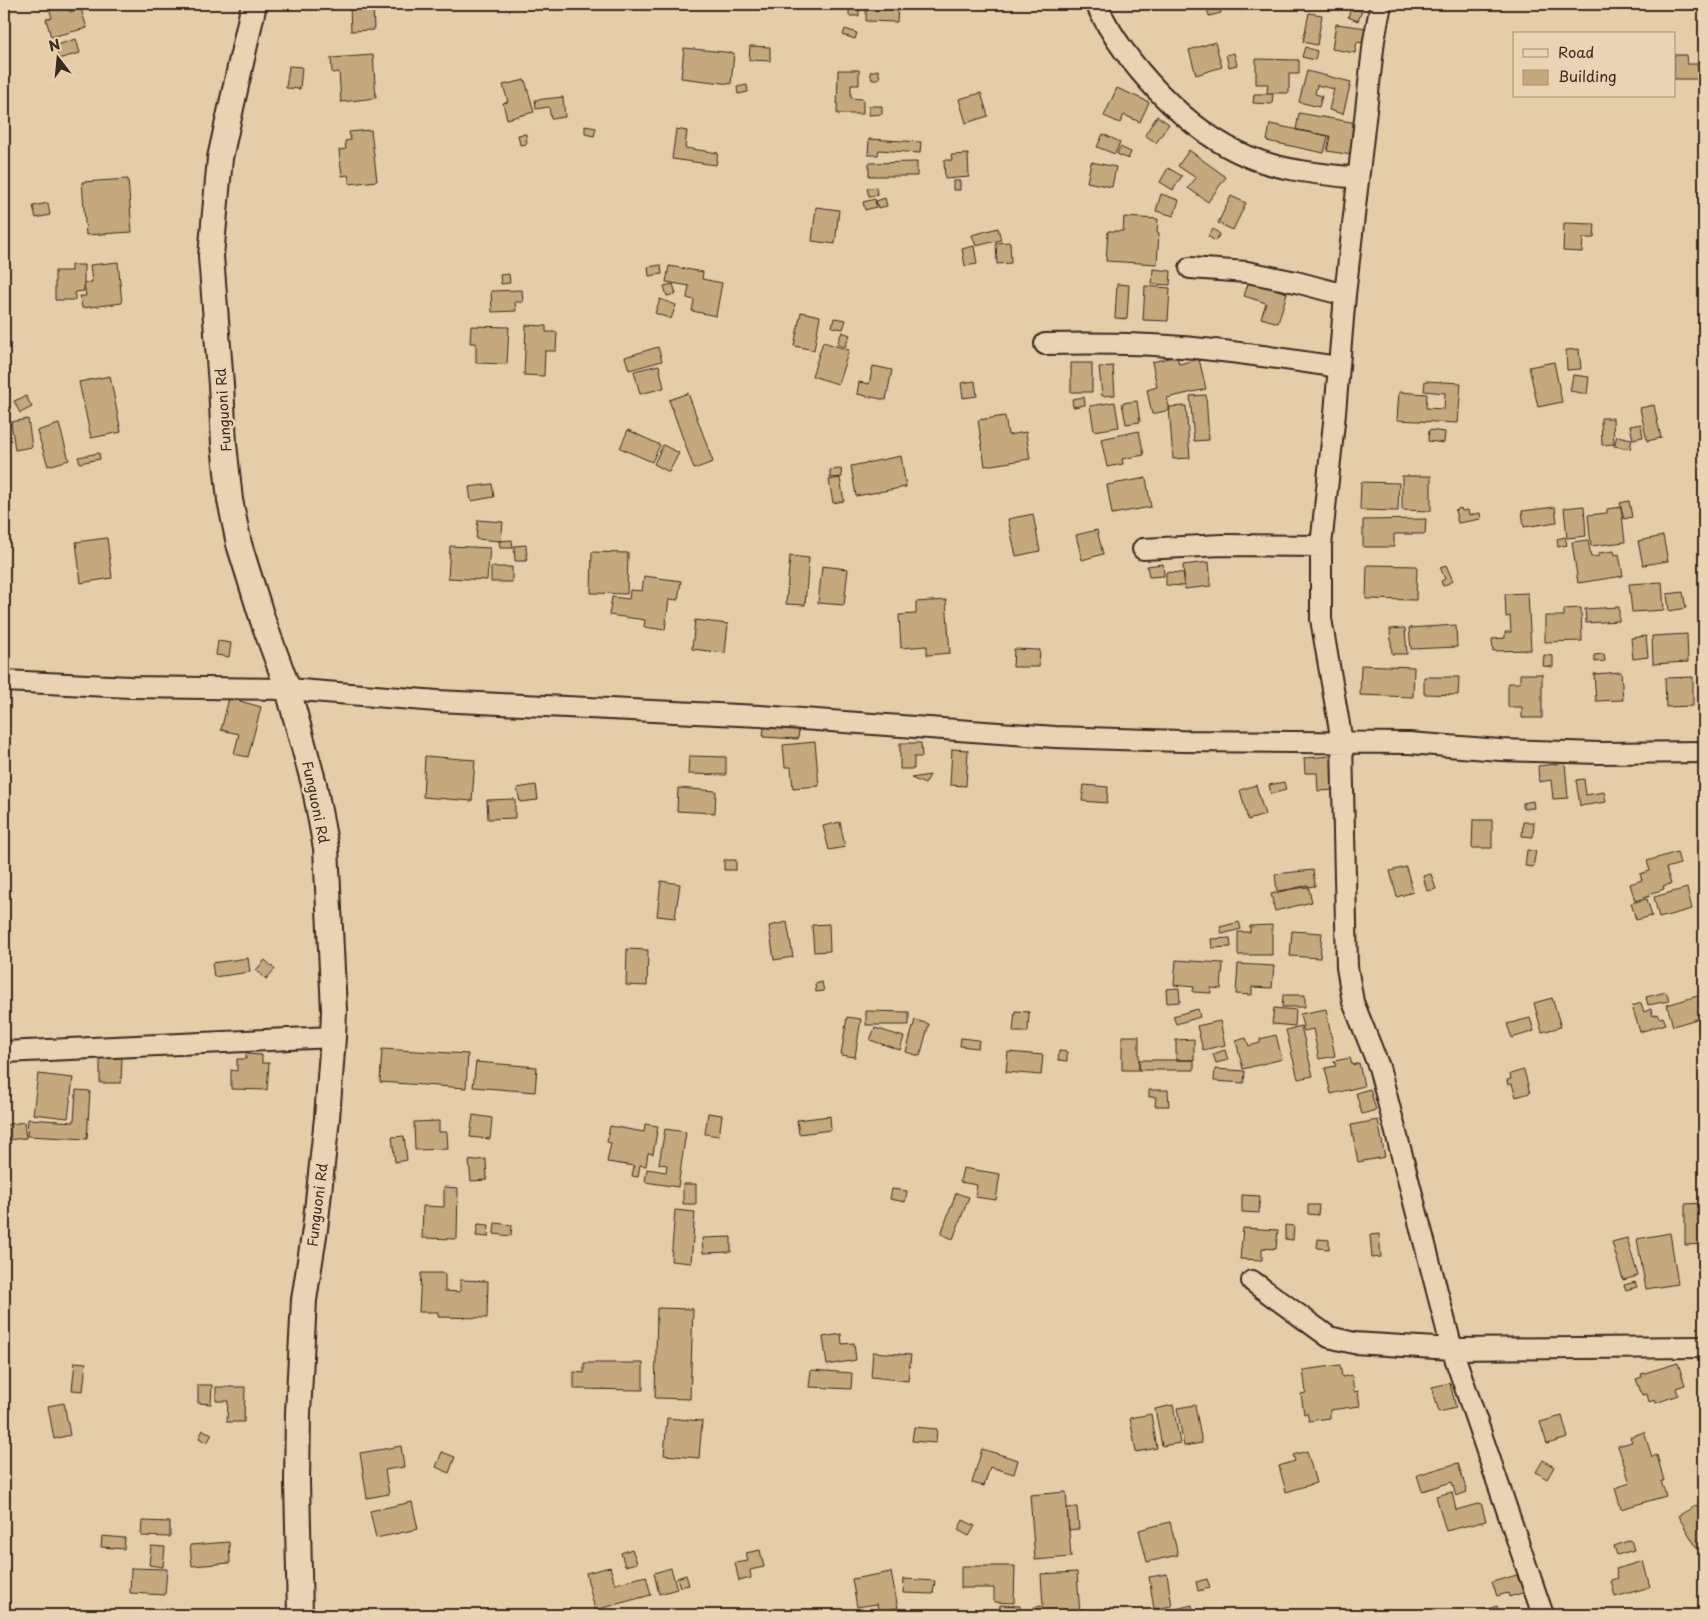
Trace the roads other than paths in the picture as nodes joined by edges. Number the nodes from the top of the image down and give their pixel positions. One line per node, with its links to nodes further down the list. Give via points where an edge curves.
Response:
1 (254, 4): 12 (street, Funguoni Rd, via 220,158 210,256 230,500 239,544 262,621)
2 (1096, 4): 4 (street, via 1120,43 1163,98 1228,148 1281,166)
3 (1381, 4): 4 (street)
4 (1358, 178): 6 (street)
5 (1190, 268): 6 (street, via 1247,272)
6 (1345, 295): 8 (street)
7 (1045, 344): 8 (street, via 1182,346)
8 (1338, 367): 9 (street)
9 (1321, 546): 10 (street, via 1222,545); 13 (street, via 1321,620)
10 (1143, 549)
11 (4, 681): 12 (street)
12 (288, 689): 13 (street, via 437,701 760,716 1055,737); 15 (street, Funguoni Rd, via 314,784 326,848)
13 (1342, 742): 14 (street, via 1600,754); 19 (street, via 1349,984 1379,1067)
14 (1704, 752)
15 (333, 1037): 16 (street); 20 (street, Funguoni Rd, via 315,1229 304,1300 297,1492)
16 (4, 1052)
17 (1252, 1281): 19 (street, via 1329,1337 1354,1343)
18 (1704, 1347): 19 (street)
19 (1452, 1349): 21 (street)
20 (300, 1615)
21 (1543, 1615)

